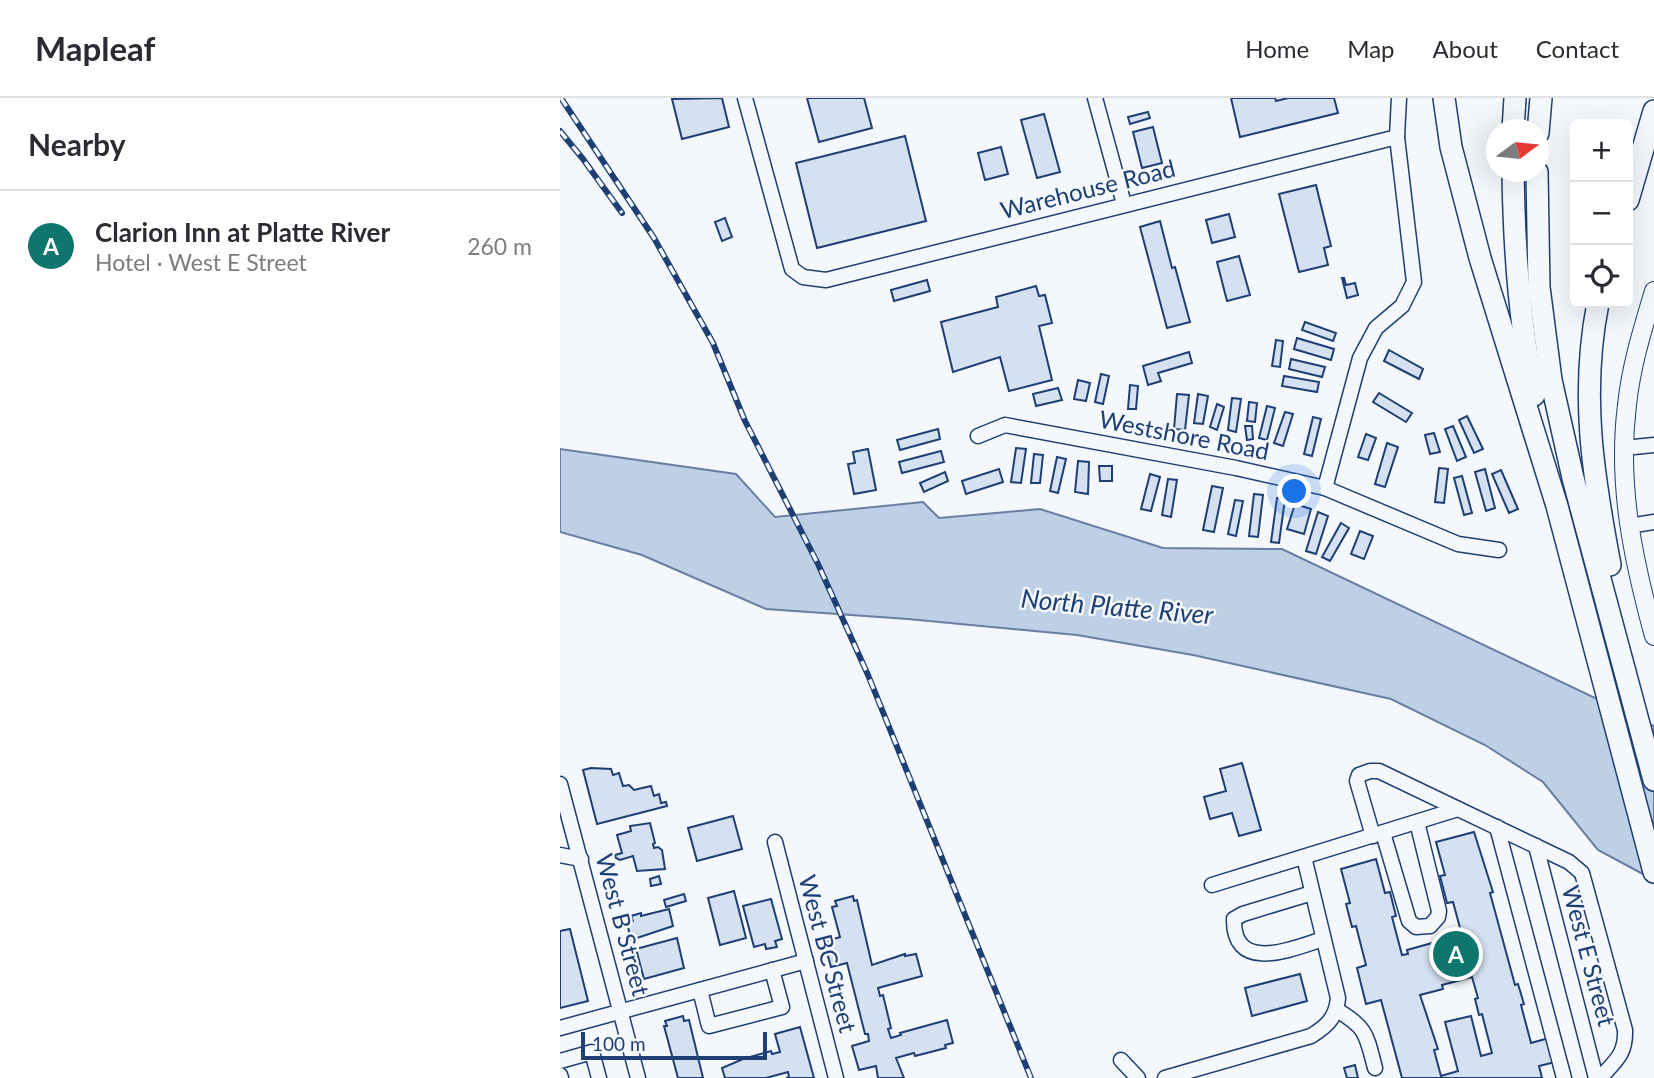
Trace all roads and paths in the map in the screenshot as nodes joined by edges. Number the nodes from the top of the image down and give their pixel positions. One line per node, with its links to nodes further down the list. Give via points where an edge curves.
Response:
1 (746, 98): 14 (street, Warehouse Road, via 792,269 803,277 826,280)
2 (1095, 98): 14 (street)
3 (1399, 98): 10 (street)
4 (1444, 98): 21 (highway, via 1451,147 1480,258)
5 (1515, 98): 8 (highway)
6 (1541, 98): 9 (highway)
7 (1654, 111): 13 (highway)
8 (1514, 119)
9 (1539, 119)
10 (1397, 137): 14 (street, Warehouse Road); 20 (street, via 1413,282 1402,306 1376,328 1360,358)
11 (1513, 182): 21 (highway, via 1520,306)
12 (1537, 182): 26 (highway, via 1539,287 1551,380)
13 (1633, 183)
14 (1124, 204)
15 (1654, 291): 19 (main road, via 1631,382)
16 (1597, 308): 26 (highway, via 1588,417)
17 (978, 436): 20 (street, Westshore Road, via 1005,425)
18 (1654, 445): 19 (street)
19 (1624, 448): 23 (main road)
20 (1325, 488): 24 (street, Westshore Road, via 1458,544)
21 (1557, 506): 38 (highway)
22 (1654, 522): 23 (street)
23 (1629, 526): 25 (main road)
24 (1499, 550)
25 (1654, 636)
26 (1624, 664): 27 (highway)
27 (1654, 780)
28 (560, 785): 37 (street, West B Street)
29 (1458, 809): 30 (street); 31 (street); 32 (street, via 1380,771 1370,771 1359,775 1357,781)
30 (1417, 822): 32 (street); 32 (street, via 1439,911 1430,926 1409,921)
31 (1497, 827): 34 (street); 56 (street)
32 (1378, 835): 36 (street)
33 (775, 842): 42 (street, West BC Street)
34 (1536, 846): 57 (street, West E Street); 57 (street, via 1582,873 1625,1030 1622,1054)
35 (560, 855): 37 (street)
36 (1304, 857): 39 (street); 40 (street)
37 (581, 859): 46 (street, West B Street)
38 (1654, 872)
39 (1212, 885)
40 (1312, 893): 41 (street); 41 (street, via 1234,919 1236,939 1262,955)
41 (1323, 939): 45 (street)
42 (806, 961): 43 (street); 53 (street, West BC Street)
43 (772, 970): 44 (street); 44 (street, via 782,1007 709,1026)
44 (700, 990): 46 (street)
45 (1337, 1010): 50 (street, via 1363,1030); 55 (street, via 1328,1025 1311,1035)
46 (621, 1012): 47 (street); 52 (street, West B Street)
47 (560, 1028)
48 (560, 1060): 51 (street, via 592,1052)
49 (1121, 1060): 54 (street)
50 (1375, 1068)
51 (599, 1078)
52 (638, 1078)
53 (836, 1078)
54 (1138, 1078)
55 (1165, 1078)
56 (1564, 1078)
57 (1598, 1078)

